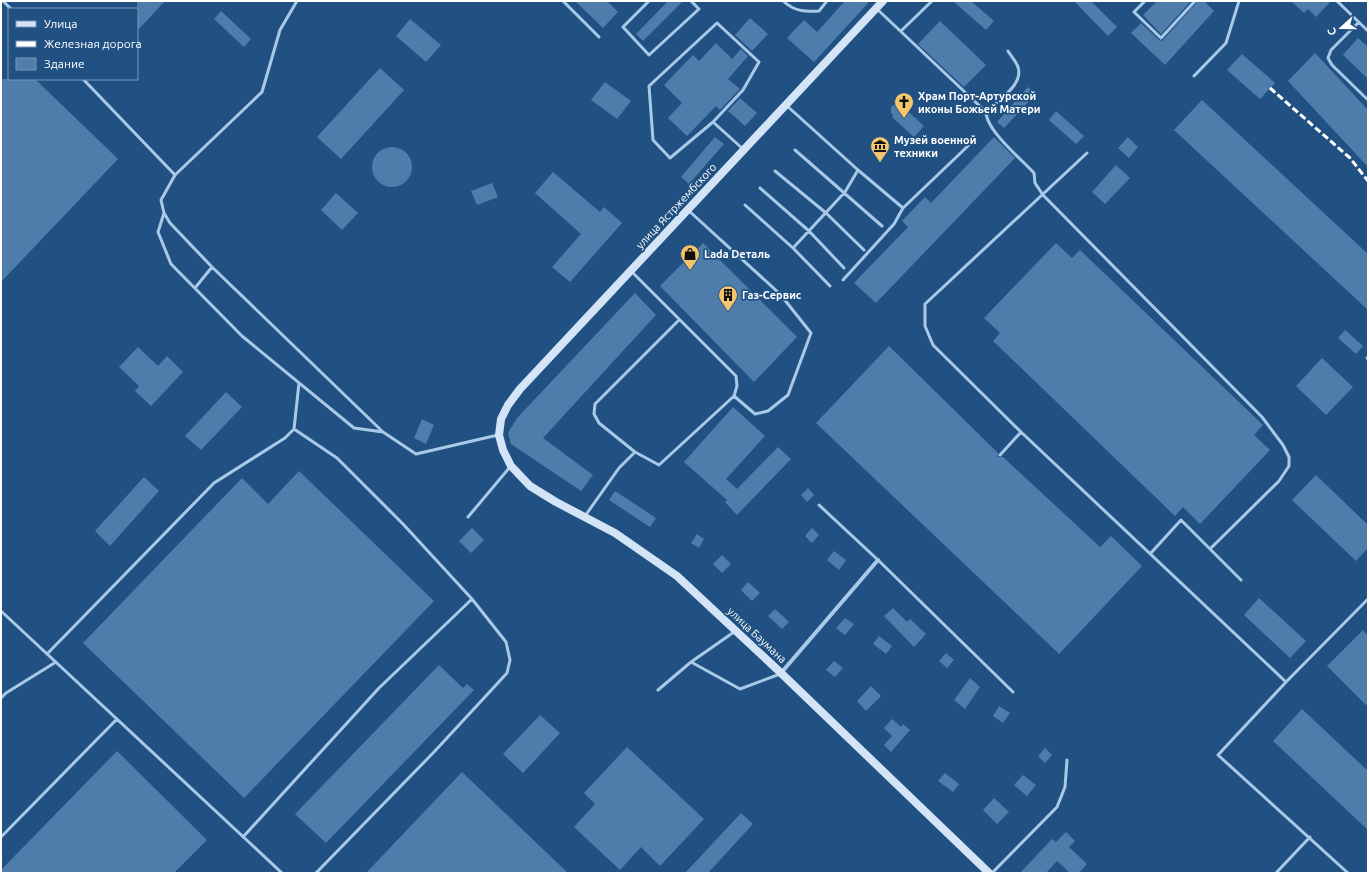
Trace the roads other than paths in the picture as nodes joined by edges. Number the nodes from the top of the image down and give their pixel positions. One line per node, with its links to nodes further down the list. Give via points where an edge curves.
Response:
1 (297, 1): 31 (lane, via 280,30 262,92)
2 (563, 1): 17 (lane)
3 (649, 1): 4 (lane, via 623,28 649,55 699,9)
4 (691, 1)
5 (783, 1): 6 (lane, via 788,6 804,12 819,11)
6 (827, 1)
7 (883, 1): 13 (main road, улица Ястржембского)
8 (932, 1): 15 (lane)
9 (1145, 1): 10 (lane, via 1134,12 1161,38)
10 (1194, 1)
11 (1239, 1): 19 (lane, via 1226,43)
12 (1336, 1): 14 (lane)
13 (876, 8): 15 (lane); 22 (main road, улица Ястржембского)
14 (1359, 22): 16 (lane); 21 (lane, via 1331,50 1328,58)
15 (901, 31): 23 (lane)
16 (1368, 31)
17 (599, 37)
18 (1008, 51): 23 (lane, via 1018,66 1020,75 1016,83)
19 (1194, 76)
20 (84, 80): 31 (lane)
21 (1368, 100)
22 (786, 105): 26 (main road, улица Ястржембского); 29 (lane)
23 (986, 112): 34 (lane, via 986,118 992,128 1034,173 1035,184)
24 (713, 122): 24 (lane, via 743,90 759,62 717,23 649,86 653,140 670,158); 26 (lane)
25 (970, 144): 36 (lane)
26 (744, 150): 37 (main road, улица Ястржембского)
27 (795, 150): 33 (lane)
28 (1087, 153): 34 (lane)
29 (858, 170): 33 (lane); 36 (lane)
30 (775, 171): 39 (lane)
31 (175, 175): 38 (lane, via 161,200)
32 (760, 188): 41 (lane)
33 (845, 192): 39 (lane); 40 (lane)
34 (1043, 195): 55 (lane, via 925,304 925,326 933,345); 63 (lane, via 1262,417 1289,457 1289,466 1279,481)
35 (745, 205): 42 (lane)
36 (903, 208): 47 (lane, via 894,224)
37 (688, 210): 46 (main road, улица Ястржембского); 52 (lane, via 780,294 811,333 788,395 768,411 755,414)
38 (164, 213): 44 (lane, via 170,223); 49 (lane, via 158,232 171,264)
39 (826, 213): 41 (lane); 43 (lane)
40 (882, 226)
41 (809, 231): 42 (lane); 45 (lane)
42 (793, 248): 48 (lane)
43 (864, 250)
44 (212, 266): 49 (lane); 54 (lane)
45 (844, 268)
46 (631, 271): 50 (lane); 56 (main road, улица Ястржембского, via 520,389 501,419)
47 (843, 280)
48 (830, 286)
49 (195, 288): 51 (lane, via 242,336)
50 (679, 320): 52 (lane, via 736,376); 57 (lane, via 595,404 594,414 599,423)
51 (299, 383): 53 (lane); 54 (lane, via 354,428)
52 (734, 396): 57 (lane, via 659,465)
53 (294, 429): 67 (lane, via 337,458); 71 (lane, via 285,438 214,483)
54 (384, 432): 56 (lane, via 416,454)
55 (1021, 432): 58 (lane); 64 (lane)
56 (500, 435): 59 (main road, улица Баумана)
57 (635, 452): 61 (lane, via 619,468)
58 (1000, 454)
59 (511, 466): 61 (main road, улица Баумана, via 530,486); 62 (lane)
60 (819, 506): 65 (lane)
61 (584, 517): 70 (main road, улица Баумана, via 615,533 677,576)
62 (468, 518)
63 (1211, 548): 64 (lane, via 1181,520); 66 (lane)
64 (1150, 554): 75 (lane)
65 (878, 560): 74 (street); 77 (lane)
66 (1241, 580)
67 (472, 598): 82 (lane, via 379,688); 85 (lane, via 506,642 510,660 507,673)
68 (1368, 599): 75 (lane)
69 (1, 611): 71 (lane)
70 (736, 631): 73 (lane); 74 (main road, улица Баумана)
71 (47, 654): 72 (lane)
72 (56, 662): 78 (lane, via 6,692); 79 (lane)
73 (691, 662): 74 (lane, via 740,689); 76 (lane)
74 (781, 673): 86 (main road, улица Баумана)
75 (1286, 682): 83 (lane, via 1218,755)
76 (658, 690)
77 (1013, 692)
78 (1, 698)
79 (117, 719): 81 (lane); 82 (lane)
80 (1067, 760): 86 (lane, via 1065,787 1057,807)
81 (1, 837)
82 (243, 837): 84 (lane)
83 (1310, 837): 87 (lane); 88 (lane)
84 (282, 873)
85 (316, 873)
86 (990, 873)
87 (1276, 873)
88 (1348, 873)

